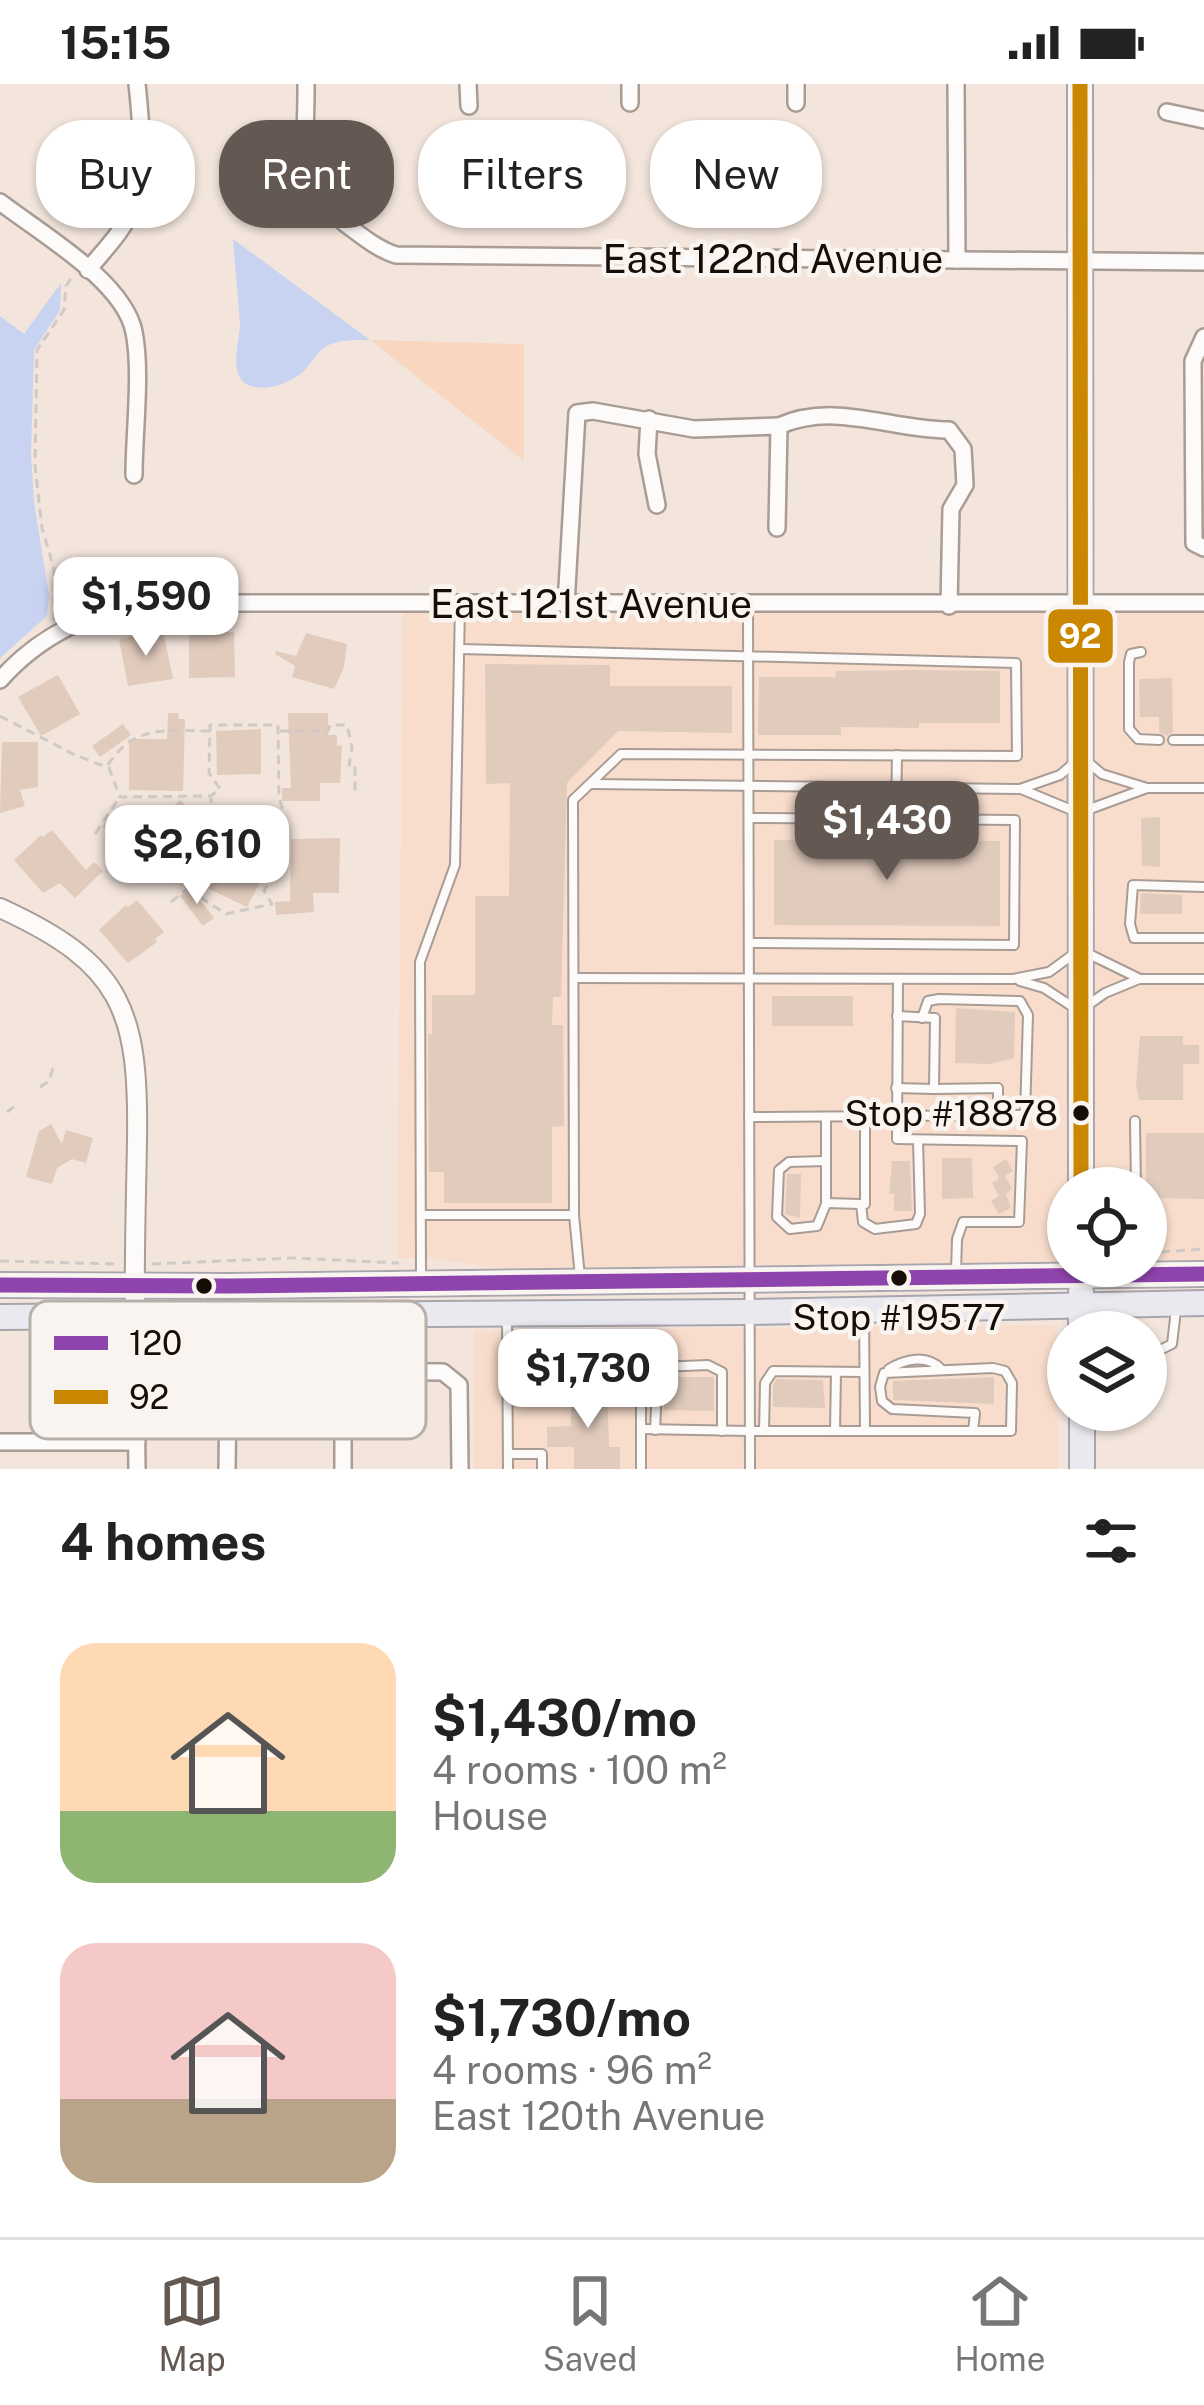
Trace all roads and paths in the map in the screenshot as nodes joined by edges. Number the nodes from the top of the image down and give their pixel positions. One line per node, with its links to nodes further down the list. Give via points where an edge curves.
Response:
1 (137, 84): 17 (street, via 134,203)
2 (307, 84): 14 (street, East 122nd Avenue, via 310,185 325,208 386,252)
3 (468, 84): 10 (street)
4 (630, 84): 8 (street)
5 (796, 84): 9 (street)
6 (956, 84): 14 (street)
7 (1080, 84): 15 (main road)
8 (630, 103)
9 (796, 103)
10 (469, 106)
11 (1167, 112): 12 (street)
12 (1204, 120)
13 (0, 202): 17 (street)
14 (957, 260): 15 (street, East 122nd Avenue)
15 (1078, 260): 16 (street, East 122nd Avenue); 30 (main road)
16 (1204, 262)
17 (84, 267): 21 (street, via 116,296 134,334); 31 (path, via 66,286 64,310 38,350 35,466 54,569)
18 (1204, 337): 24 (street, via 1193,361 1193,452 1194,543)
19 (649, 419): 20 (street, via 694,429); 22 (street); 28 (street, via 577,412)
20 (778, 427): 23 (street); 29 (street, via 826,415 949,430 964,449 964,485 951,509)
21 (134, 475)
22 (656, 505)
23 (777, 528)
24 (1204, 548)
25 (1204, 603): 30 (street, East 121st Avenue)
26 (460, 604): 28 (street, East 121st Avenue); 31 (street, East 121st Avenue, via 152,603); 32 (lane)
27 (748, 604): 28 (street, East 121st Avenue); 29 (street, East 121st Avenue); 34 (lane)
28 (566, 605)
29 (949, 605): 30 (street, East 121st Avenue)
30 (1080, 605): 44 (main road)
31 (53, 635): 35 (street, East 121st Avenue)
32 (460, 650): 34 (lane); 95 (lane, via 455,866 420,962)
33 (1141, 652): 39 (lane, via 1129,662 1129,729 1138,740)
34 (748, 657): 42 (lane); 43 (lane, via 1016,663 1017,756)
35 (0, 680)
36 (0, 716): 45 (path)
37 (210, 731): 38 (path); 45 (path, via 133,736); 52 (path, via 209,773 220,789)
38 (278, 731): 54 (path, via 346,725); 55 (path)
39 (1160, 740)
40 (1173, 740): 41 (lane)
41 (1202, 740)
42 (748, 754): 43 (lane); 46 (lane, via 621,754); 47 (lane)
43 (897, 755): 48 (lane)
44 (1080, 756): 49 (lane, via 1102,774); 51 (lane, via 1060,775); 56 (main road)
45 (107, 767): 53 (path)
46 (590, 784): 47 (lane); 68 (lane, via 573,800)
47 (748, 787): 48 (lane); 57 (lane)
48 (896, 788): 51 (lane); 58 (lane)
49 (1147, 788): 50 (lane); 56 (lane)
50 (1204, 788)
51 (1020, 789): 56 (lane)
52 (212, 796): 53 (path); 61 (path, via 219,836)
53 (120, 797): 59 (path)
54 (355, 797)
55 (284, 813)
56 (1079, 813): 67 (main road)
57 (748, 818): 58 (lane); 66 (lane)
58 (896, 819): 66 (lane, via 1015,820 1014,945)
59 (95, 834)
60 (265, 840): 61 (path, via 285,856 264,891 272,904 226,914)
61 (193, 884): 63 (path)
62 (1204, 887): 65 (lane, via 1133,885 1130,924 1134,938)
63 (171, 902)
64 (0, 908): 111 (street, via 77,952 127,1023 138,1076)
65 (1204, 938)
66 (749, 943): 69 (lane)
67 (1080, 949): 71 (lane, via 1049,972); 72 (lane); 74 (main road)
68 (574, 978): 69 (lane); 96 (lane)
69 (749, 979): 70 (lane); 83 (lane)
70 (898, 979): 71 (lane); 75 (lane)
71 (1013, 979): 74 (lane)
72 (1140, 979): 73 (lane); 74 (lane)
73 (1204, 979)
74 (1080, 1011): 91 (main road)
75 (897, 1016): 76 (lane); 79 (lane)
76 (922, 1018): 80 (lane, via 935,1018); 87 (lane, via 928,1001 939,999 1021,1001 1028,1015 1025,1115)
77 (53, 1068): 78 (path)
78 (40, 1087)
79 (896, 1088): 80 (lane); 86 (lane)
80 (934, 1089): 87 (lane, via 998,1088)
81 (15, 1106): 82 (path)
82 (7, 1112)
83 (749, 1118): 84 (lane); 108 (lane)
84 (826, 1118): 85 (lane); 90 (lane)
85 (865, 1118): 86 (lane); 94 (lane)
86 (896, 1118): 87 (lane); 89 (lane, via 897,1138)
87 (998, 1118)
88 (1136, 1121): 92 (lane)
89 (918, 1140): 94 (lane, via 916,1224 875,1228 863,1222); 106 (lane, via 1022,1141 1019,1222 963,1222)
90 (826, 1161): 93 (lane); 93 (lane, via 779,1170 777,1217 790,1229 818,1226)
91 (1081, 1167)
92 (1136, 1167)
93 (826, 1204): 94 (lane)
94 (861, 1204)
95 (421, 1215): 96 (lane); 109 (lane)
96 (574, 1215): 107 (lane)
97 (1204, 1249): 98 (path)
98 (1167, 1252)
99 (0, 1261): 100 (path)
100 (118, 1264)
101 (150, 1264): 102 (path)
102 (400, 1264)
103 (1047, 1272): 106 (main road)
104 (1167, 1273): 105 (main road)
105 (1204, 1274)
106 (956, 1276): 108 (main road)
107 (580, 1280): 108 (main road); 109 (main road)
108 (750, 1280): 117 (lane)
109 (421, 1284): 111 (main road)
110 (0, 1286): 111 (main road)
111 (134, 1286): 112 (street)
112 (134, 1301)
113 (1176, 1303): 114 (main road); 116 (main road); 123 (lane)
114 (1204, 1303)
115 (864, 1310): 117 (main road); 122 (main road); 127 (lane)
116 (1128, 1311)
117 (750, 1312): 118 (main road); 133 (lane)
118 (507, 1314): 119 (main road); 128 (lane)
119 (426, 1315)
120 (0, 1317): 121 (main road)
121 (30, 1317)
122 (1047, 1318)
123 (1167, 1346)
124 (658, 1366): 129 (lane); 131 (lane); 132 (lane, via 722,1372)
125 (426, 1370): 146 (street, via 454,1378 460,1395)
126 (836, 1372): 127 (lane); 134 (lane, via 773,1371 765,1383); 135 (lane)
127 (864, 1372): 136 (lane)
128 (510, 1378): 129 (lane); 143 (lane)
129 (640, 1378): 130 (lane)
130 (641, 1429): 131 (lane); 149 (lane)
131 (655, 1430): 132 (lane)
132 (722, 1431): 133 (lane)
133 (750, 1431): 134 (lane); 150 (lane)
134 (764, 1431): 135 (lane)
135 (836, 1431): 136 (lane)
136 (865, 1431): 137 (lane)
137 (973, 1431): 137 (lane, via 975,1413 892,1409 882,1401 884,1373 1005,1371 1010,1431)
138 (1082, 1431): 151 (main road)
139 (137, 1439): 142 (street)
140 (227, 1439): 145 (street)
141 (0, 1442): 142 (street)
142 (137, 1442): 144 (street)
143 (508, 1454): 147 (lane); 148 (lane, via 542,1454)
144 (137, 1469)
145 (227, 1469)
146 (460, 1469)
147 (508, 1469)
148 (542, 1469)
149 (641, 1469)
150 (750, 1469)
151 (1082, 1469)

